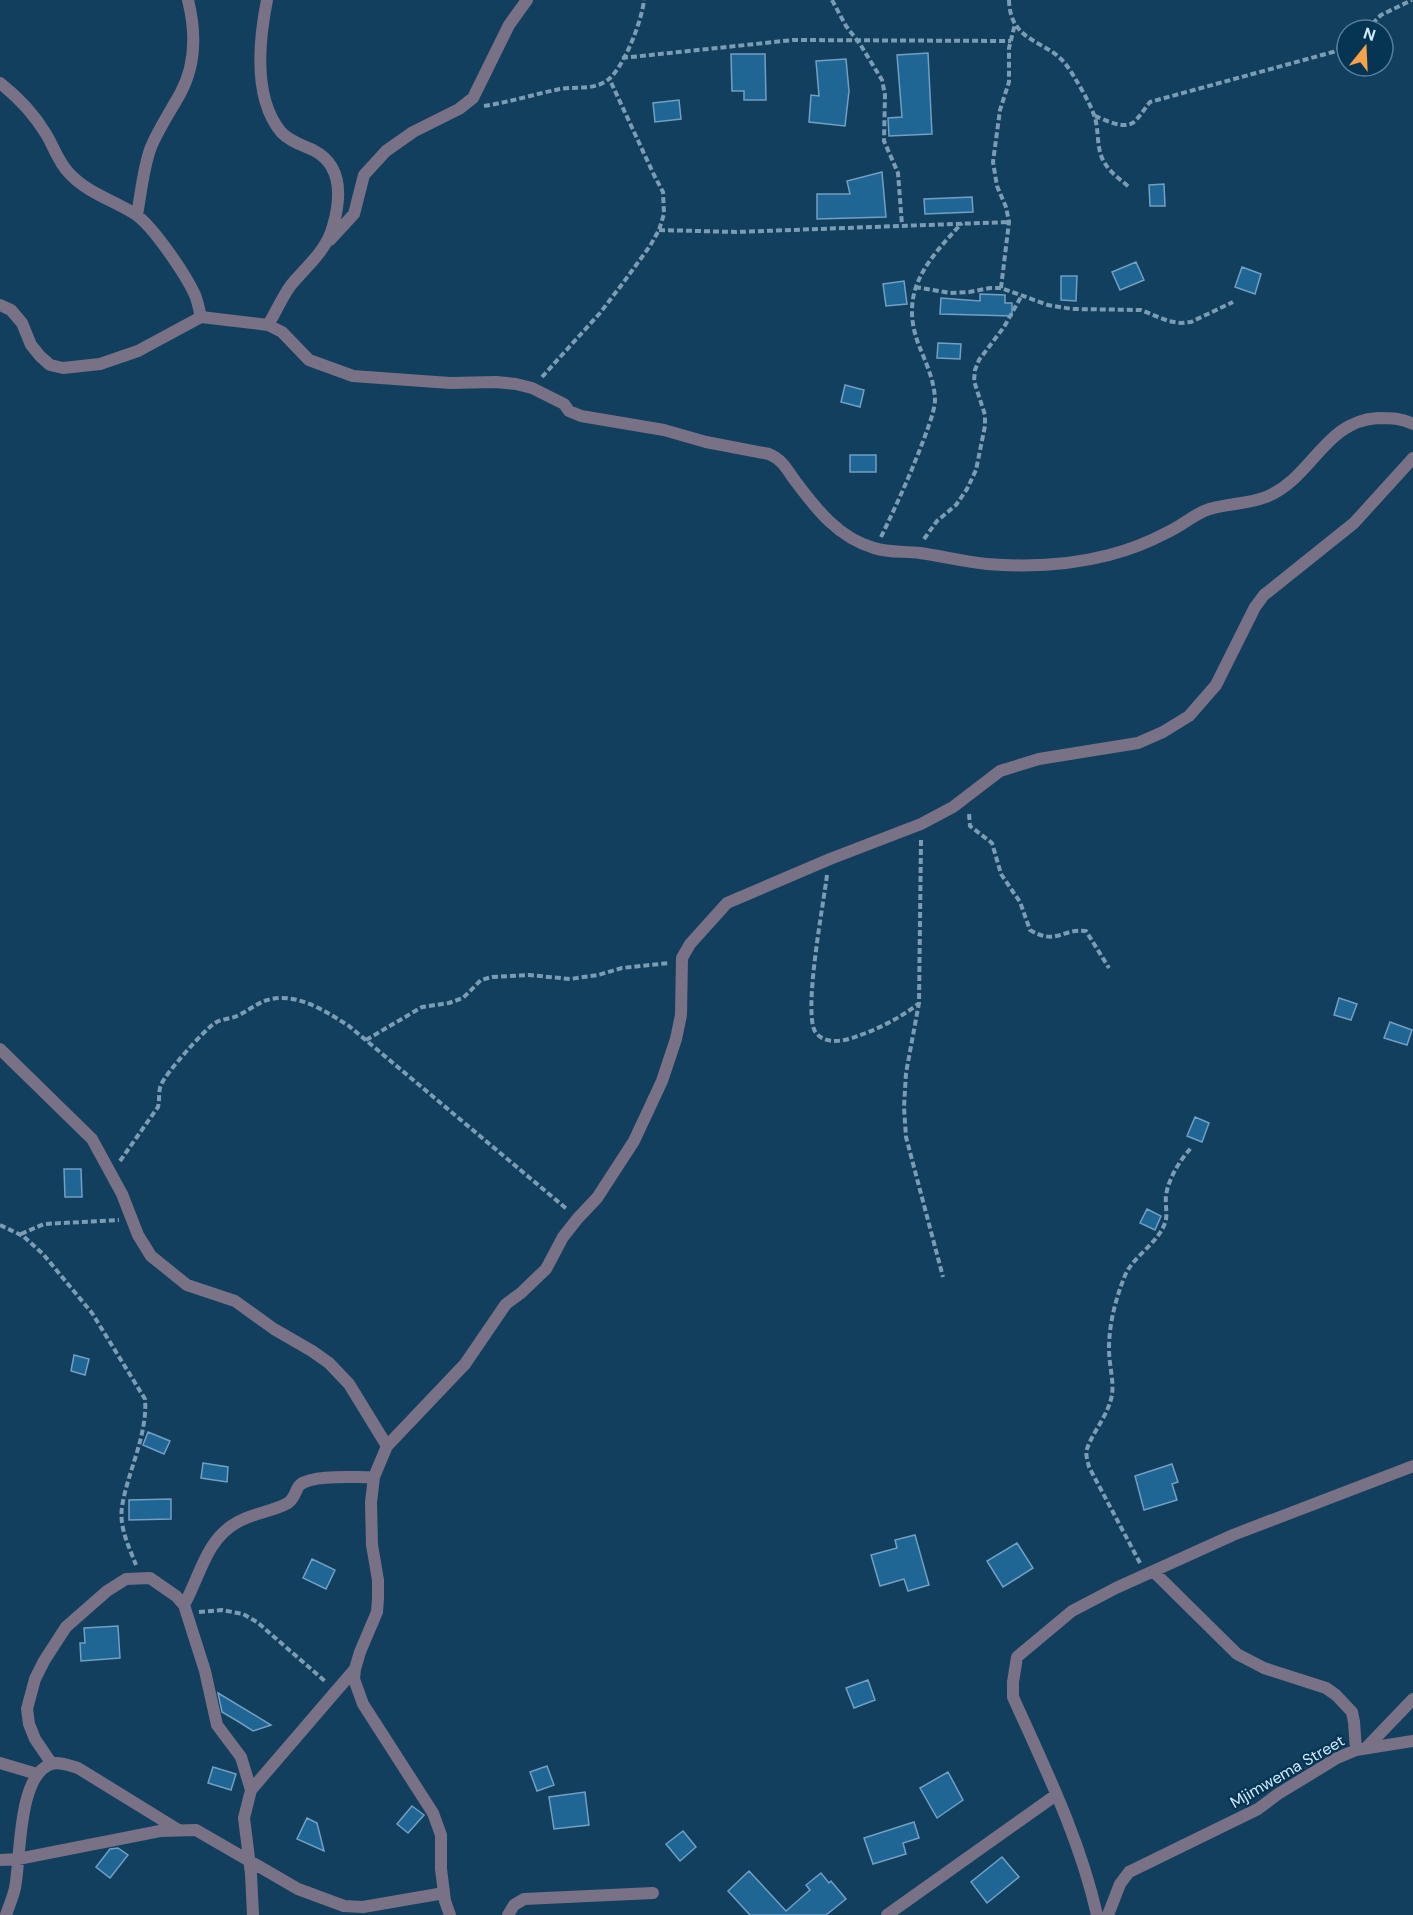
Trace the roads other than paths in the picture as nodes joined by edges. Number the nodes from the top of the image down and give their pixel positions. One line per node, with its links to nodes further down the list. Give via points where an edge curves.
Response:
1 (188, 0): 5 (street, via 194,22 192,61 181,92 150,150)
2 (267, 0): 6 (street, via 259,50 268,105 282,132 316,152 336,172 335,213)
3 (526, 0): 6 (street, via 504,33 472,98 386,151 364,175 354,214)
4 (0, 83): 5 (street, via 36,119 68,173 84,187)
5 (137, 215): 8 (street, via 178,265 196,297)
6 (326, 243): 9 (street, via 290,288)
7 (0, 305): 8 (street, via 11,310 22,323 40,356 50,365 63,368 100,364 138,351)
8 (201, 317): 9 (street)
9 (268, 325): 10 (street, via 282,332 309,360 353,376 496,382 532,388 581,416 769,454 785,464 827,521 848,537 876,549 987,564 1032,565 1109,555 1168,532 1204,511 1264,498 1279,490 1302,473 1330,439 1351,424 1391,418)
10 (1413, 424)
11 (1413, 458): 13 (street, via 1354,523 1264,595 1216,685 1189,716 1138,742 1039,759 1000,771 953,807 921,824 727,903 682,958 681,1015 676,1039 662,1081 634,1141 597,1198 563,1237 546,1269 506,1304 465,1364)
12 (0, 1048): 13 (street, via 92,1139 151,1256 187,1286 235,1301 312,1351 349,1384)
13 (387, 1446): 15 (street)
14 (1413, 1466): 16 (street, via 1233,1535)
15 (374, 1477): 17 (street, via 314,1479 302,1483 288,1503 235,1523 211,1546); 18 (street, via 371,1502 377,1612)
16 (1149, 1573): 21 (street, via 1237,1654 1336,1695 1352,1712); 26 (street, via 1072,1611 1017,1657 1013,1697)
17 (185, 1609): 23 (street, via 150,1578 126,1579 66,1627 35,1679 27,1708 35,1739); 25 (street, via 218,1725 241,1757)
18 (355, 1669): 25 (street); 31 (street, via 354,1679 363,1704 433,1813 441,1835)
19 (1413, 1699): 21 (street)
20 (1413, 1741): 21 (street, Mjimwema Street)
21 (1361, 1749): 39 (street, Mjimwema Street, via 1320,1768 1258,1809 1129,1872)
22 (0, 1763): 24 (street)
23 (52, 1764): 24 (street); 27 (street, via 78,1768)
24 (37, 1774): 29 (street, via 21,1824)
25 (251, 1790): 30 (street, via 244,1818)
26 (1056, 1795): 37 (street); 38 (street)
27 (177, 1829): 29 (street); 30 (street, via 204,1833)
28 (0, 1860): 29 (street)
29 (18, 1860): 34 (street, via 15,1888)
30 (249, 1861): 31 (street, via 298,1889 344,1906 363,1907); 35 (street)
31 (444, 1893): 36 (street)
32 (653, 1893): 33 (street, via 524,1899)
33 (512, 1913)
34 (6, 1915)
35 (253, 1915)
36 (450, 1915)
37 (887, 1915)
38 (1097, 1915)
39 (1107, 1915)

